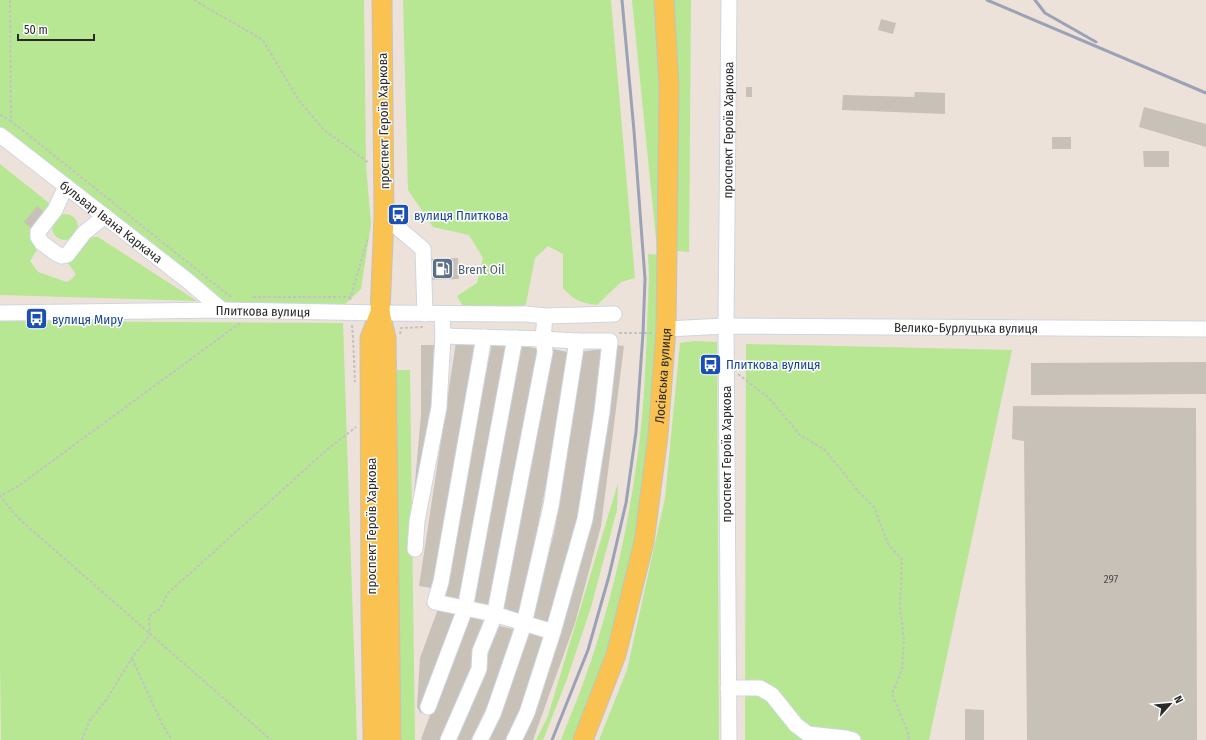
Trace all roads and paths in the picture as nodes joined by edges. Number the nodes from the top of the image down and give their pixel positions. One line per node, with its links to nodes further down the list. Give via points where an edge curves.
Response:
1 (10, 0): 7 (path)
2 (194, 0): 9 (path, via 263,40 298,99 324,130)
3 (382, 0): 12 (main road, проспект Героїв Харкова)
4 (664, 0): 25 (main road, Лосівська вулиця, via 669,87)
5 (729, 0): 24 (street, проспект Героїв Харкова)
6 (0, 115): 7 (path)
7 (10, 121): 13 (path, via 230,297)
8 (0, 135): 10 (street, бульвар Івана Каркача)
9 (374, 166)
10 (66, 186): 11 (street, бульвар Івана Каркача); 11 (street, via 55,210 38,232 38,237 47,247 57,254 67,255 84,234)
11 (105, 216): 15 (street, бульвар Івана Каркача)
12 (384, 216): 17 (main road, проспект Героїв Харкова); 18 (street, via 423,249)
13 (238, 297)
14 (246, 297): 22 (path, via 350,297)
15 (222, 310): 16 (street, Плиткова вулиця); 22 (street, Плиткова вулиця)
16 (0, 313)
17 (380, 313): 18 (street, Плиткова вулиця); 22 (street, Плиткова вулиця); 47 (main road, проспект Героїв Харкова, via 370,338); 48 (main road, проспект Героїв Харкова, via 386,338)
18 (425, 314): 19 (street, Плиткова вулиця)
19 (442, 314): 21 (street, Плиткова вулиця); 27 (street)
20 (614, 314): 21 (street, Плиткова вулиця)
21 (545, 316): 30 (street)
22 (349, 318): 33 (path, via 354,338)
23 (248, 323): 40 (path, via 240,323 17,487 0,496 17,517)
24 (726, 326): 25 (street); 26 (street, Велико-Бурлуцька вулиця); 32 (street, проспект Героїв Харкова)
25 (666, 329): 52 (main road, Лосівська вулиця, via 658,436 644,542 616,655)
26 (1206, 329)
27 (443, 336): 28 (street); 35 (street, via 439,407)
28 (484, 337): 29 (street); 36 (street, via 441,582 435,602)
29 (515, 338): 30 (street); 36 (street)
30 (543, 339): 31 (street); 37 (street, via 545,352)
31 (577, 341): 38 (street, via 551,506); 39 (street, via 610,341 585,519)
32 (726, 365): 42 (street, проспект Героїв Харкова); 55 (path, via 770,398 800,435 825,450 874,507 888,544 902,559 902,669 892,694)
33 (355, 382)
34 (356, 427): 40 (path, via 329,448 167,594 160,610 149,616)
35 (415, 549)
36 (465, 609): 37 (street); 43 (street)
37 (494, 614): 38 (street); 49 (street, via 480,651 479,669)
38 (524, 624): 39 (street); 50 (street, via 493,714)
39 (553, 632): 51 (street, via 527,713)
40 (150, 635): 41 (path); 46 (path)
41 (132, 658): 44 (path, via 107,699 90,720); 45 (path)
42 (728, 688): 53 (street, проспект Героїв Харкова); 54 (street, via 760,688 772,695 796,725 808,734)
43 (428, 707)
44 (82, 740)
45 (172, 740)
46 (271, 740)
47 (373, 740)
48 (391, 740)
49 (448, 740)
50 (480, 740)
51 (514, 740)
52 (583, 740)
53 (729, 740)
54 (853, 740)
55 (909, 740)

